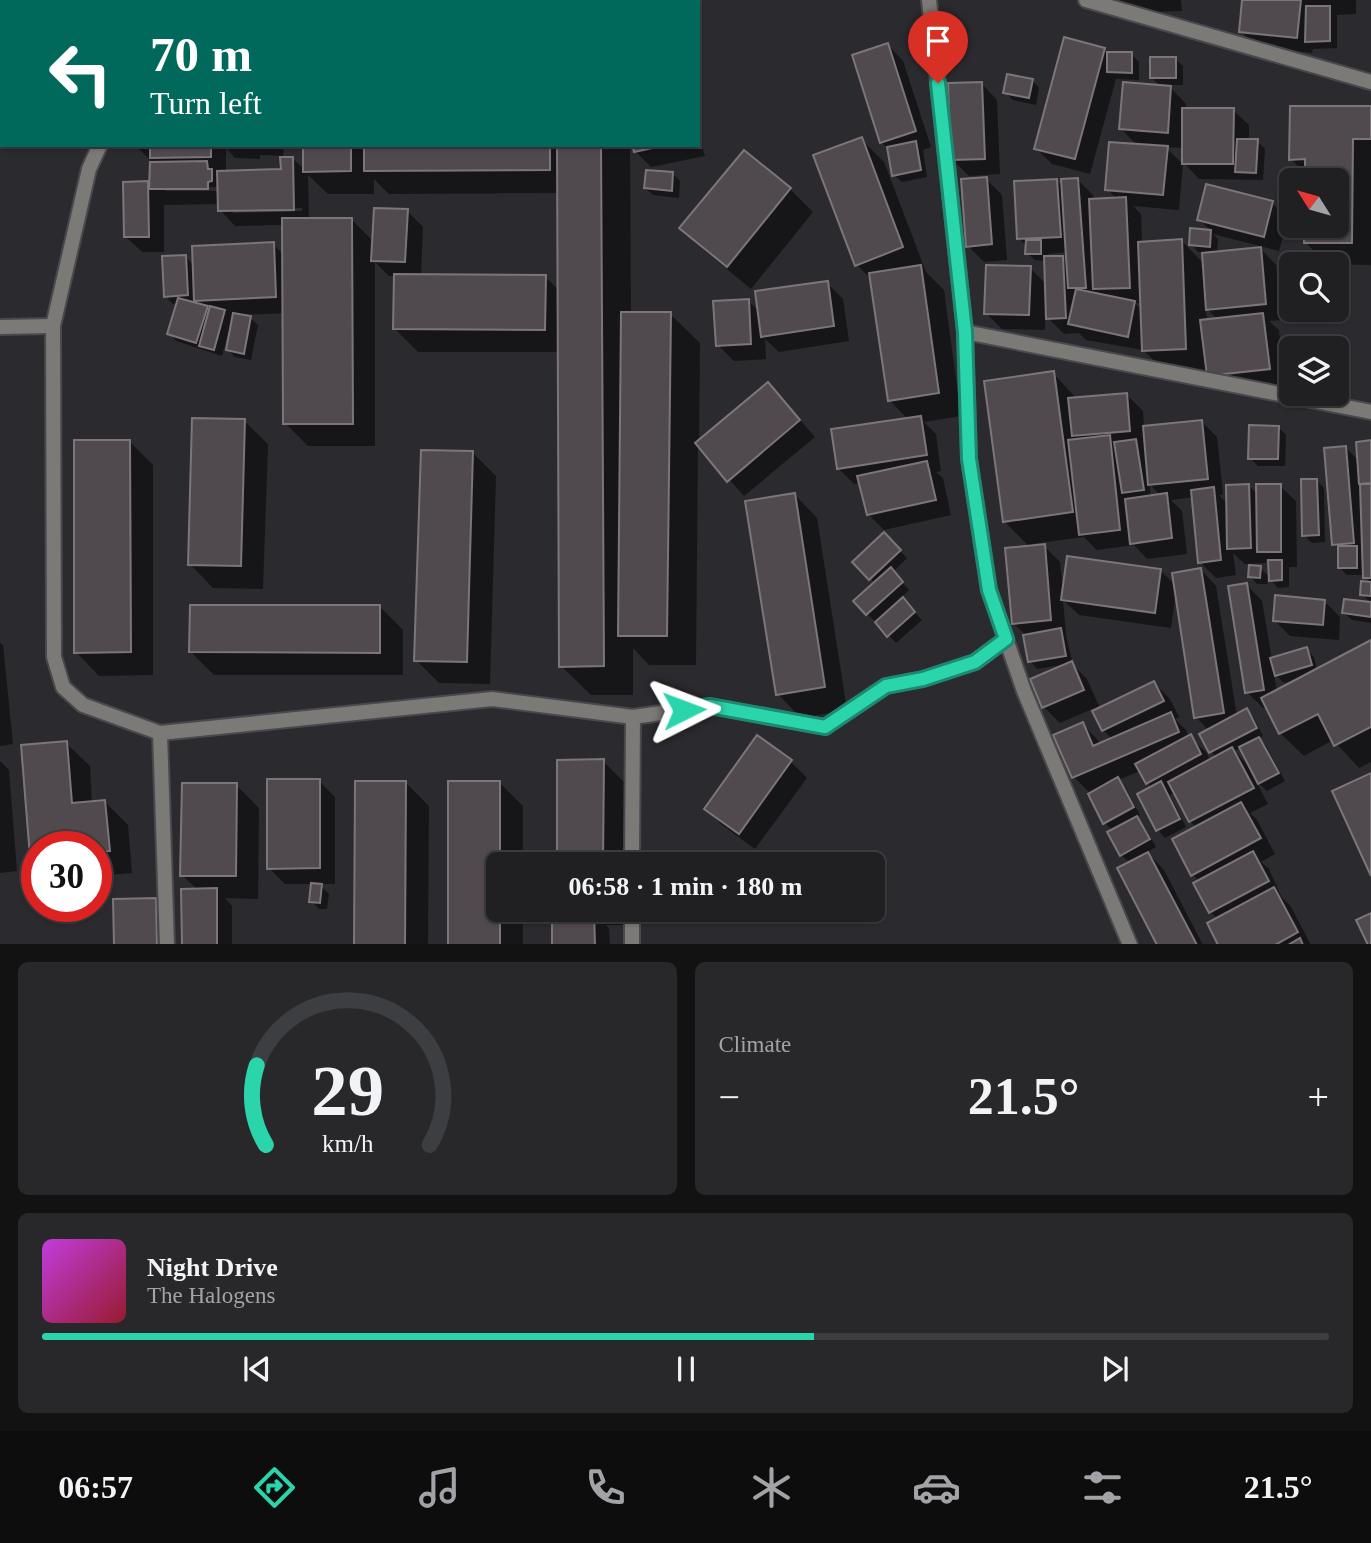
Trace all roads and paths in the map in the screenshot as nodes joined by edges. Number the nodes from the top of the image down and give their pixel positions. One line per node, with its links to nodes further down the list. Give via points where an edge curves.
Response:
1 (929, 0): 7 (street)
2 (1086, 0): 3 (street)
3 (1371, 82)
4 (99, 147): 5 (street, via 89,169)
5 (53, 326): 6 (street); 11 (street, via 54,657 63,687 83,705)
6 (0, 327)
7 (965, 332): 8 (street); 9 (street, via 969,459 989,590)
8 (1371, 412)
9 (1006, 639): 10 (street, via 975,662 886,686 825,727 710,706); 16 (street)
10 (633, 717): 11 (street, via 492,699); 12 (street)
11 (160, 733): 14 (street)
12 (632, 852)
13 (632, 922): 15 (street)
14 (167, 944)
15 (632, 944)
16 (1130, 944)

